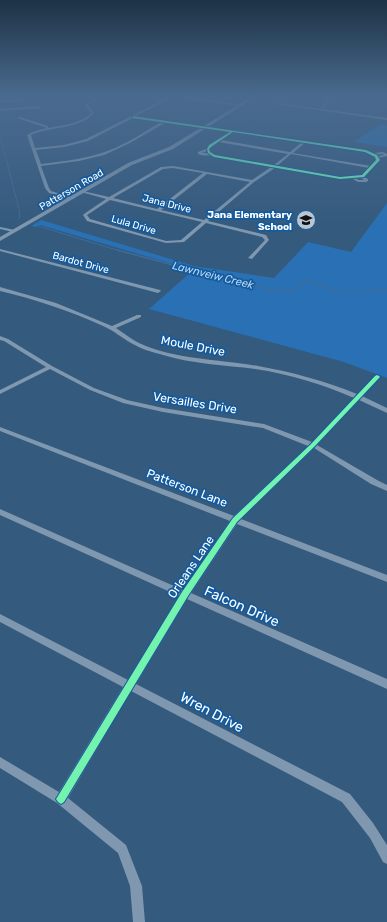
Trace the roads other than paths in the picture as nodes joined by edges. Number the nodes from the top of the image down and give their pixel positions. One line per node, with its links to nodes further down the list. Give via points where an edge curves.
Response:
1 (30, 139): 9 (street)
2 (89, 139): 9 (street, via 64,146)
3 (134, 139): 15 (street, via 103,154 72,161)
4 (186, 139): 22 (main road, Patterson Road, via 171,148 130,164)
5 (222, 139): 7 (street)
6 (285, 139): 8 (street)
7 (218, 142): 10 (street); 11 (street)
8 (304, 142): 11 (street); 13 (street, via 366,151)
9 (34, 149): 15 (street)
10 (208, 150): 12 (street); 12 (street, via 199,153)
11 (290, 153): 16 (street); 17 (street)
12 (211, 154): 16 (street)
13 (371, 154): 14 (street); 14 (street, via 387,155)
14 (376, 156): 17 (street, via 378,160)
15 (39, 164): 23 (street, via 50,192)
16 (275, 166): 20 (street); 21 (street)
17 (372, 167): 19 (street)
18 (206, 173): 21 (street); 24 (street, via 173,167 162,168); 25 (street)
19 (360, 176): 20 (street); 20 (street, via 367,180 358,181)
20 (353, 178)
21 (253, 181): 26 (street)
22 (84, 192): 23 (main road, Patterson Road); 24 (street, Jana Drive)
23 (72, 198): 28 (main road, Patterson Road)
24 (110, 198): 25 (street, Jana Drive); 26 (street, Lula Drive, via 85,216 88,220 166,242 182,241)
25 (158, 210): 26 (street, Jana Drive)
26 (205, 222): 31 (street, Jana Drive, via 264,236 267,240 265,244)
27 (0, 228): 28 (street)
28 (13, 231): 29 (main road, Patterson Road)
29 (0, 240)
30 (0, 250): 33 (street, Bardot Drive)
31 (250, 258)
32 (0, 289): 35 (street, Moule Drive, via 72,310)
33 (158, 291)
34 (139, 316): 35 (street)
35 (112, 328): 40 (street, Moule Drive, via 136,344 165,354 270,369)
36 (0, 338): 37 (street, Versailles Drive)
37 (50, 367): 39 (street); 43 (street, Versailles Drive, via 92,389 125,402 264,426)
38 (377, 377): 40 (street, Orleans Lane)
39 (0, 392)
40 (360, 396): 41 (street, Moule Drive); 43 (street, Orleans Lane)
41 (387, 410)
42 (0, 429): 46 (street, Patterson Lane)
43 (314, 445): 44 (street, Versailles Drive); 46 (street, Orleans Lane)
44 (387, 488)
45 (0, 512): 48 (street, Falcon Drive)
46 (235, 520): 47 (street, Patterson Lane); 48 (street, Orleans Lane)
47 (387, 578)
48 (185, 594): 50 (street, Falcon Drive); 51 (street, Orleans Lane)
49 (0, 618): 51 (street, Wren Drive)
50 (387, 684)
51 (130, 685): 53 (street, Orleans Lane); 54 (street, Wren Drive, via 346,798 382,846)
52 (0, 762): 53 (street)
53 (61, 799): 55 (street, via 122,849 136,886)
54 (387, 858)
55 (139, 922)

